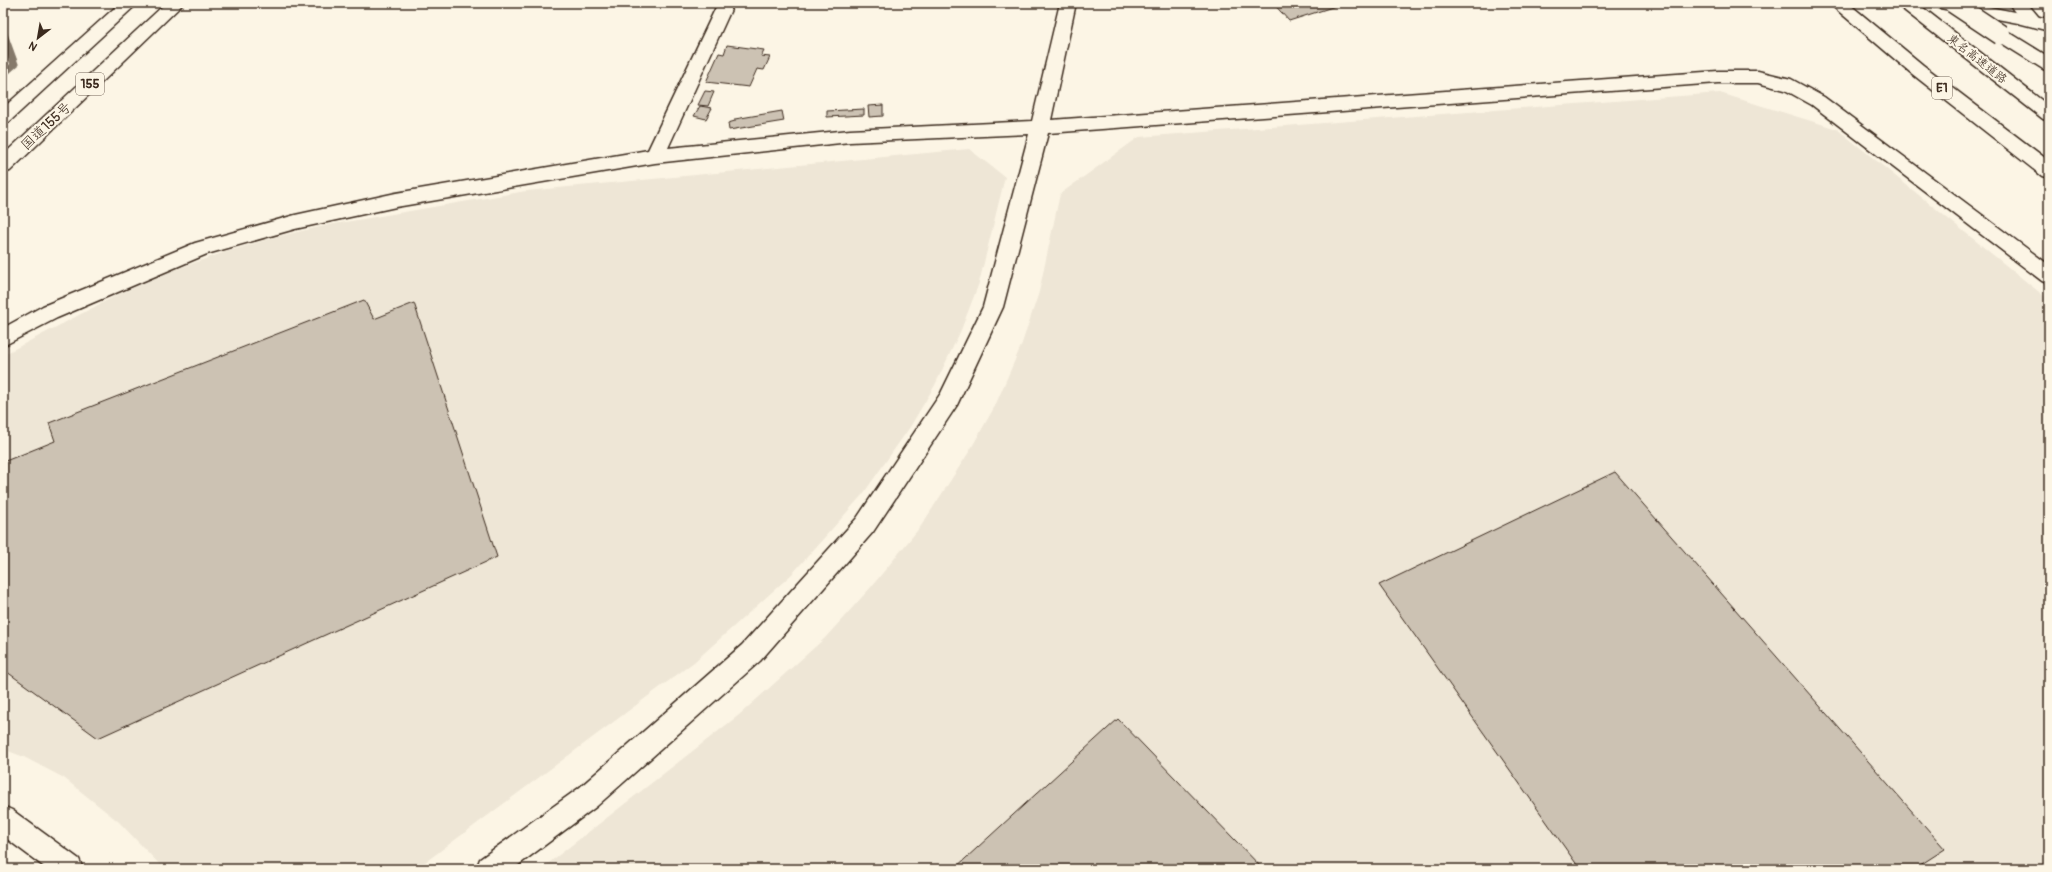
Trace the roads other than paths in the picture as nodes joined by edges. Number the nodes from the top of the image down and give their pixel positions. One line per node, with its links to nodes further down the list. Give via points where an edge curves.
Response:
1 (130, 3): 13 (main road, 155)
2 (176, 3): 16 (main road, 国道155号 / 155)
3 (726, 3): 15 (main road)
4 (1068, 3): 14 (main road)
5 (1838, 3): 17 (main road, E1, via 1917,69)
6 (1906, 3): 12 (main road, 東名高速道路)
7 (1940, 3): 10 (main road)
8 (1954, 3): 11 (main road, bridge)
9 (2017, 3): 10 (main road)
10 (2042, 23)
11 (2049, 65)
12 (2049, 115)
13 (3, 118)
14 (1040, 128): 15 (main road, via 850,136); 18 (main road, via 1718,77 1758,77 1791,85 1818,101); 22 (main road, via 993,307 949,399 865,525 751,653 588,797)
15 (655, 156): 19 (main road, via 396,200 295,222 202,248 50,312)
16 (3, 166)
17 (2049, 171)
18 (2049, 276)
19 (3, 338)
20 (3, 819): 21 (main road)
21 (69, 869)
22 (490, 869)

